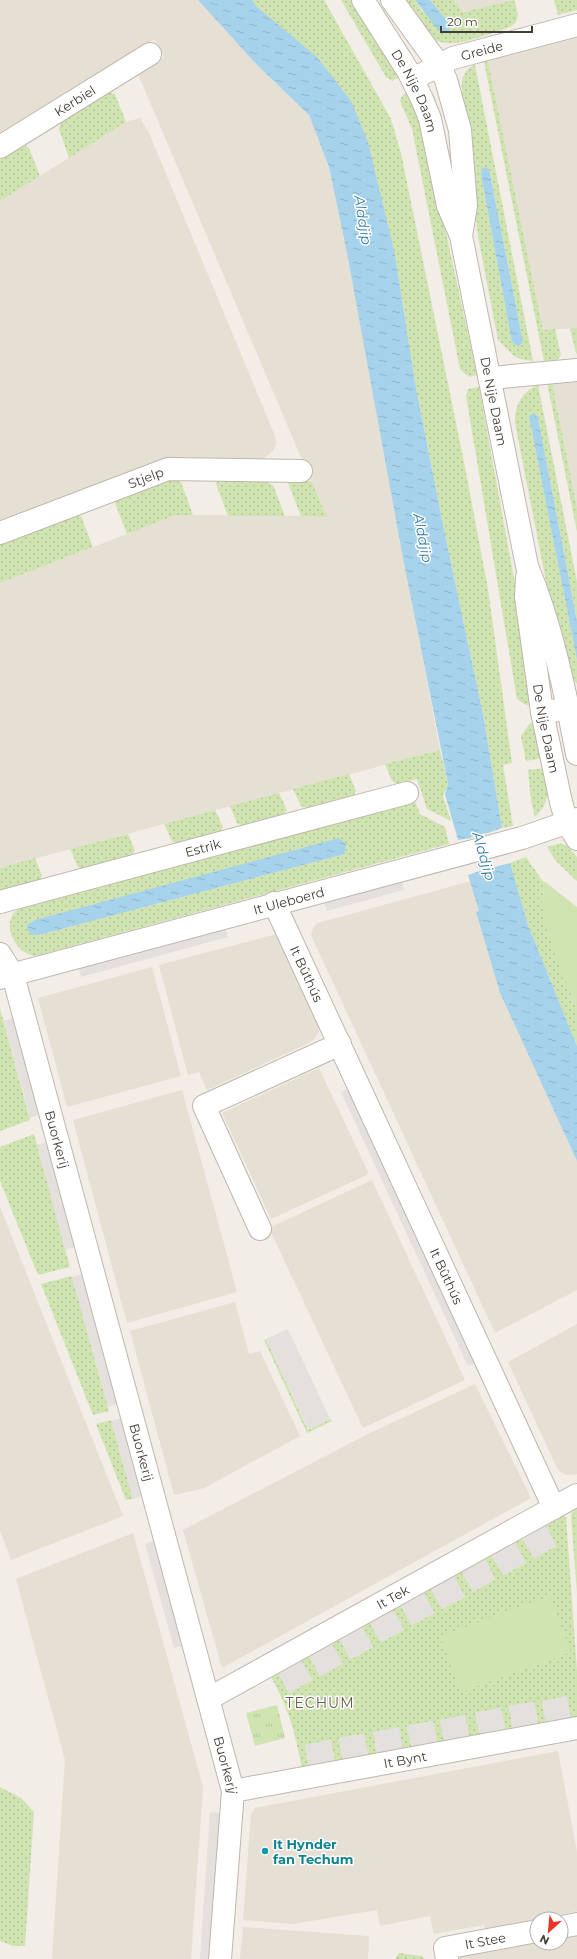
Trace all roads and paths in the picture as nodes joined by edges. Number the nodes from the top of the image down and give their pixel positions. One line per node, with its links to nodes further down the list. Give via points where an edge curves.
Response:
1 (363, 0): 6 (street, De Nije Daam)
2 (392, 0): 5 (street, De Nije Daam)
3 (577, 25): 5 (street, Greide, via 453,58)
4 (150, 54): 7 (street, Kerbiel)
5 (439, 65): 6 (street, Greide); 8 (street, De Nije Daam, via 446,80 460,130 466,206)
6 (413, 79): 8 (street, De Nije Daam, via 430,119 448,206)
7 (0, 147)
8 (462, 236): 10 (street, De Nije Daam)
9 (577, 370): 10 (street)
10 (491, 378): 13 (street, De Nije Daam)
11 (301, 471): 12 (street, Stjelp, via 168,469)
12 (0, 533)
13 (527, 566): 14 (street, De Nije Daam, via 540,598); 15 (street, De Nije Daam, via 526,597)
14 (573, 709): 15 (street); 16 (street, De Nije Daam)
15 (542, 712): 18 (street, De Nije Daam, via 561,802)
16 (577, 754)
17 (406, 792): 19 (street, Estrik)
18 (574, 827): 20 (street, It Uleboerd, via 522,838)
19 (0, 902)
20 (274, 903): 22 (street, It Uleboerd); 23 (street, It Bûthús)
21 (0, 954): 22 (street, Buorkerij)
22 (6, 976): 27 (street, Buorkerij)
23 (340, 1044): 24 (street, via 204,1106); 26 (street, It Bûthús)
24 (260, 1228)
25 (577, 1496): 26 (street, It Tek)
26 (554, 1508): 27 (street, It Tek)
27 (208, 1699): 29 (street, Buorkerij)
28 (577, 1728): 29 (street, It Bynt)
29 (233, 1791): 31 (street, Buorkerij)
30 (529, 1932): 32 (street, It Stee, via 445,1948)
31 (220, 1959)
32 (447, 1959)

